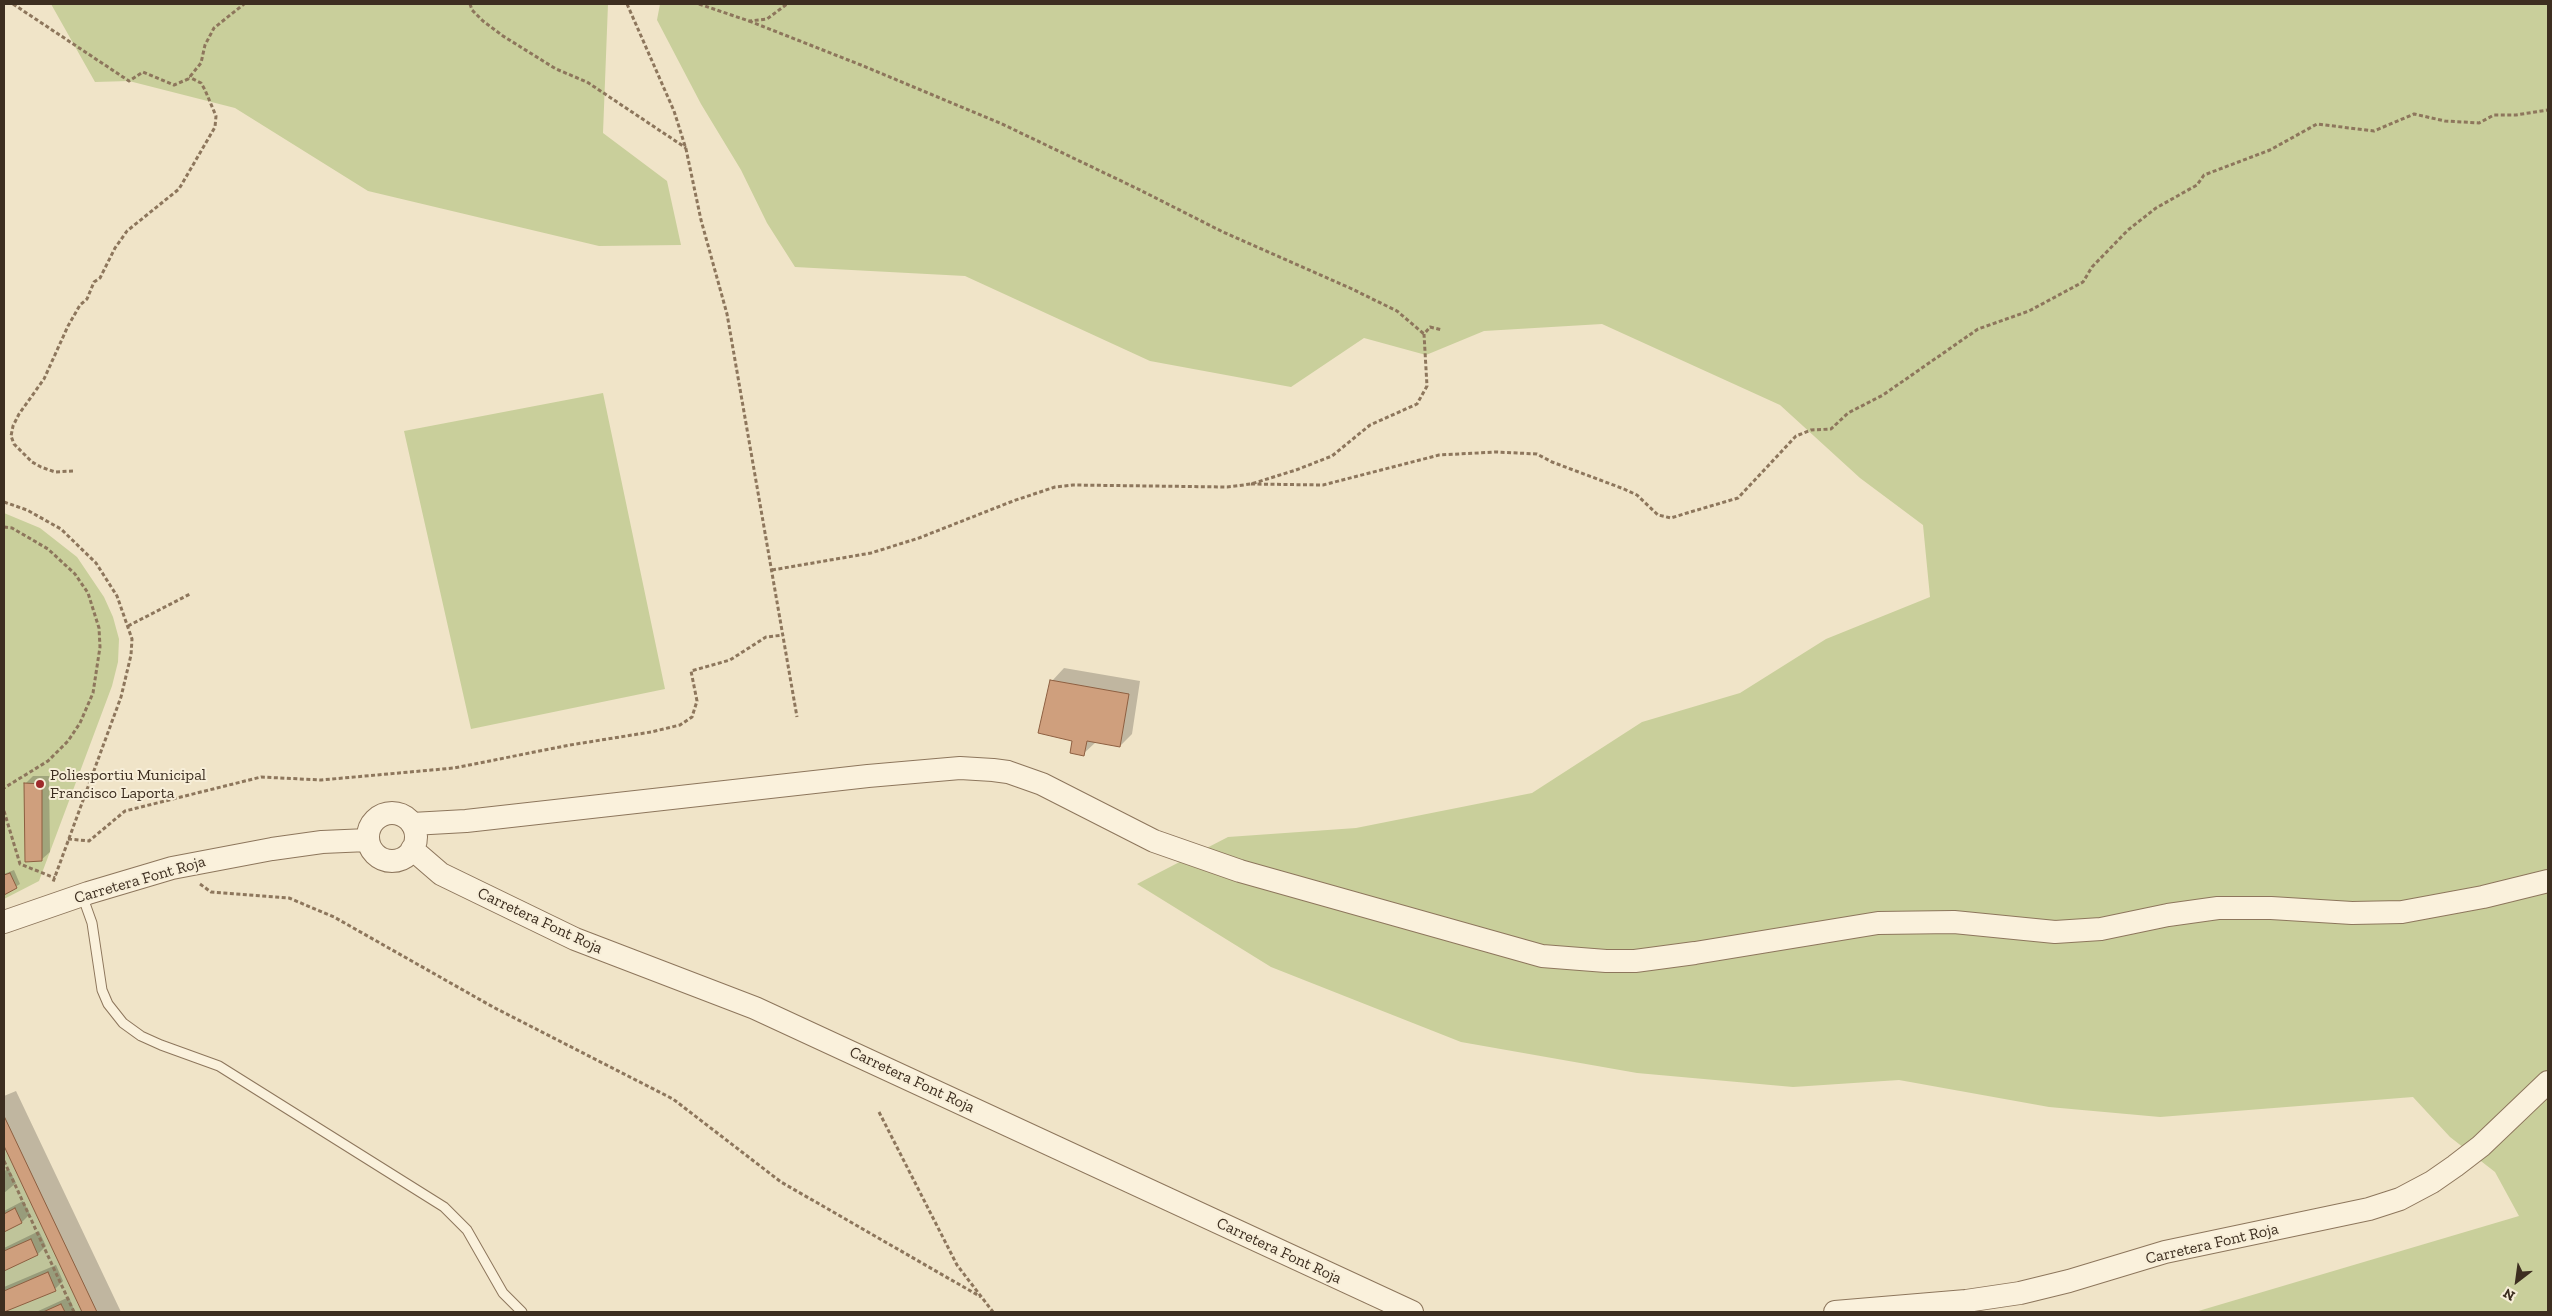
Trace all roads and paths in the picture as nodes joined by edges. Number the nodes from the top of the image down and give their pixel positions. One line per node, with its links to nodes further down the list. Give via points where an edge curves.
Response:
1 (13, 4): 8 (path, via 129,81 143,72 174,85)
2 (244, 4): 8 (path, via 214,28 200,64)
3 (470, 4): 10 (path, via 483,21 503,36 556,69 588,82)
4 (627, 4): 10 (path, via 674,112)
5 (699, 4): 7 (path)
6 (787, 4): 7 (path, via 767,18)
7 (749, 21): 12 (path, via 1000,123 1223,232 1397,311)
8 (190, 77): 13 (path, via 206,90 216,116 215,127 179,189 127,231 100,278 94,282 87,299 80,305 44,379 13,426 11,436 14,444 27,458 41,468 56,472)
9 (2548, 110): 14 (path, via 2494,115 2479,122 2446,121 2414,114 2374,131 2317,124 2270,150 2204,175 2197,185 2156,208 2128,230 2092,267 2083,282 2036,308 1978,329 1831,428 1811,430 1796,436 1738,498 1671,518 1658,515 1637,495 1537,454 1439,455 1323,485)
10 (686, 149): 17 (path, via 701,220 727,314)
11 (1442, 330): 12 (path, via 1430,327)
12 (1424, 334): 14 (path, via 1427,386 1417,404 1370,425 1332,456)
13 (73, 471)
14 (1251, 484): 17 (path, via 1227,487 1055,487 871,554)
15 (4, 502): 19 (path, via 27,510 61,529 96,563 117,596)
16 (4, 527): 22 (path, via 12,528 48,549 75,574 88,593 99,628 100,647 93,693 68,741 48,761)
17 (772, 570): 20 (path)
18 (190, 594): 19 (path)
19 (128, 626): 25 (path, via 132,639 131,655 120,697)
20 (783, 635): 21 (path); 25 (path, via 766,637 730,660 691,671 697,701 692,717 680,725 454,768 321,780 261,777 125,811 89,841)
21 (797, 717)
22 (4, 788)
23 (4, 811): 29 (path, via 20,864)
24 (412, 824): 26 (street, via 399,814 384,814 372,824); 27 (street, via 415,837); 30 (street, via 466,821 886,774 960,768 993,770 1042,784 1154,841 1240,871 1542,956 1606,961 1666,957 1878,923 1954,922 2055,932 2101,928 2218,908 2402,912)
25 (68, 839): 29 (path)
26 (368, 840): 27 (street, via 374,853 387,860 401,859); 28 (street, Carretera Font Roja, via 272,848)
27 (412, 849): 41 (street, Carretera Font Roja, via 441,874 575,939 755,1008)
28 (172, 868): 31 (street, Carretera Font Roja); 37 (path, via 211,892 289,898 334,917 493,1007 673,1099 781,1182)
29 (54, 878): 32 (path)
30 (2548, 881)
31 (82, 895): 32 (street, Carretera Font Roja); 39 (lane, via 92,923 102,990 123,1024 161,1045 219,1066 444,1208 467,1230 503,1293)
32 (47, 907): 33 (street, Carretera Font Roja)
33 (4, 922)
34 (2548, 1082): 42 (street, Carretera Font Roja, via 2481,1146 2455,1166 2400,1199 2370,1209 2165,1252 2020,1293 1966,1302)
35 (879, 1112): 37 (path, via 957,1265)
36 (4, 1161): 38 (path)
37 (981, 1297): 40 (path)
38 (74, 1312)
39 (522, 1312)
40 (993, 1312)
41 (1412, 1312)
42 (1835, 1312)

